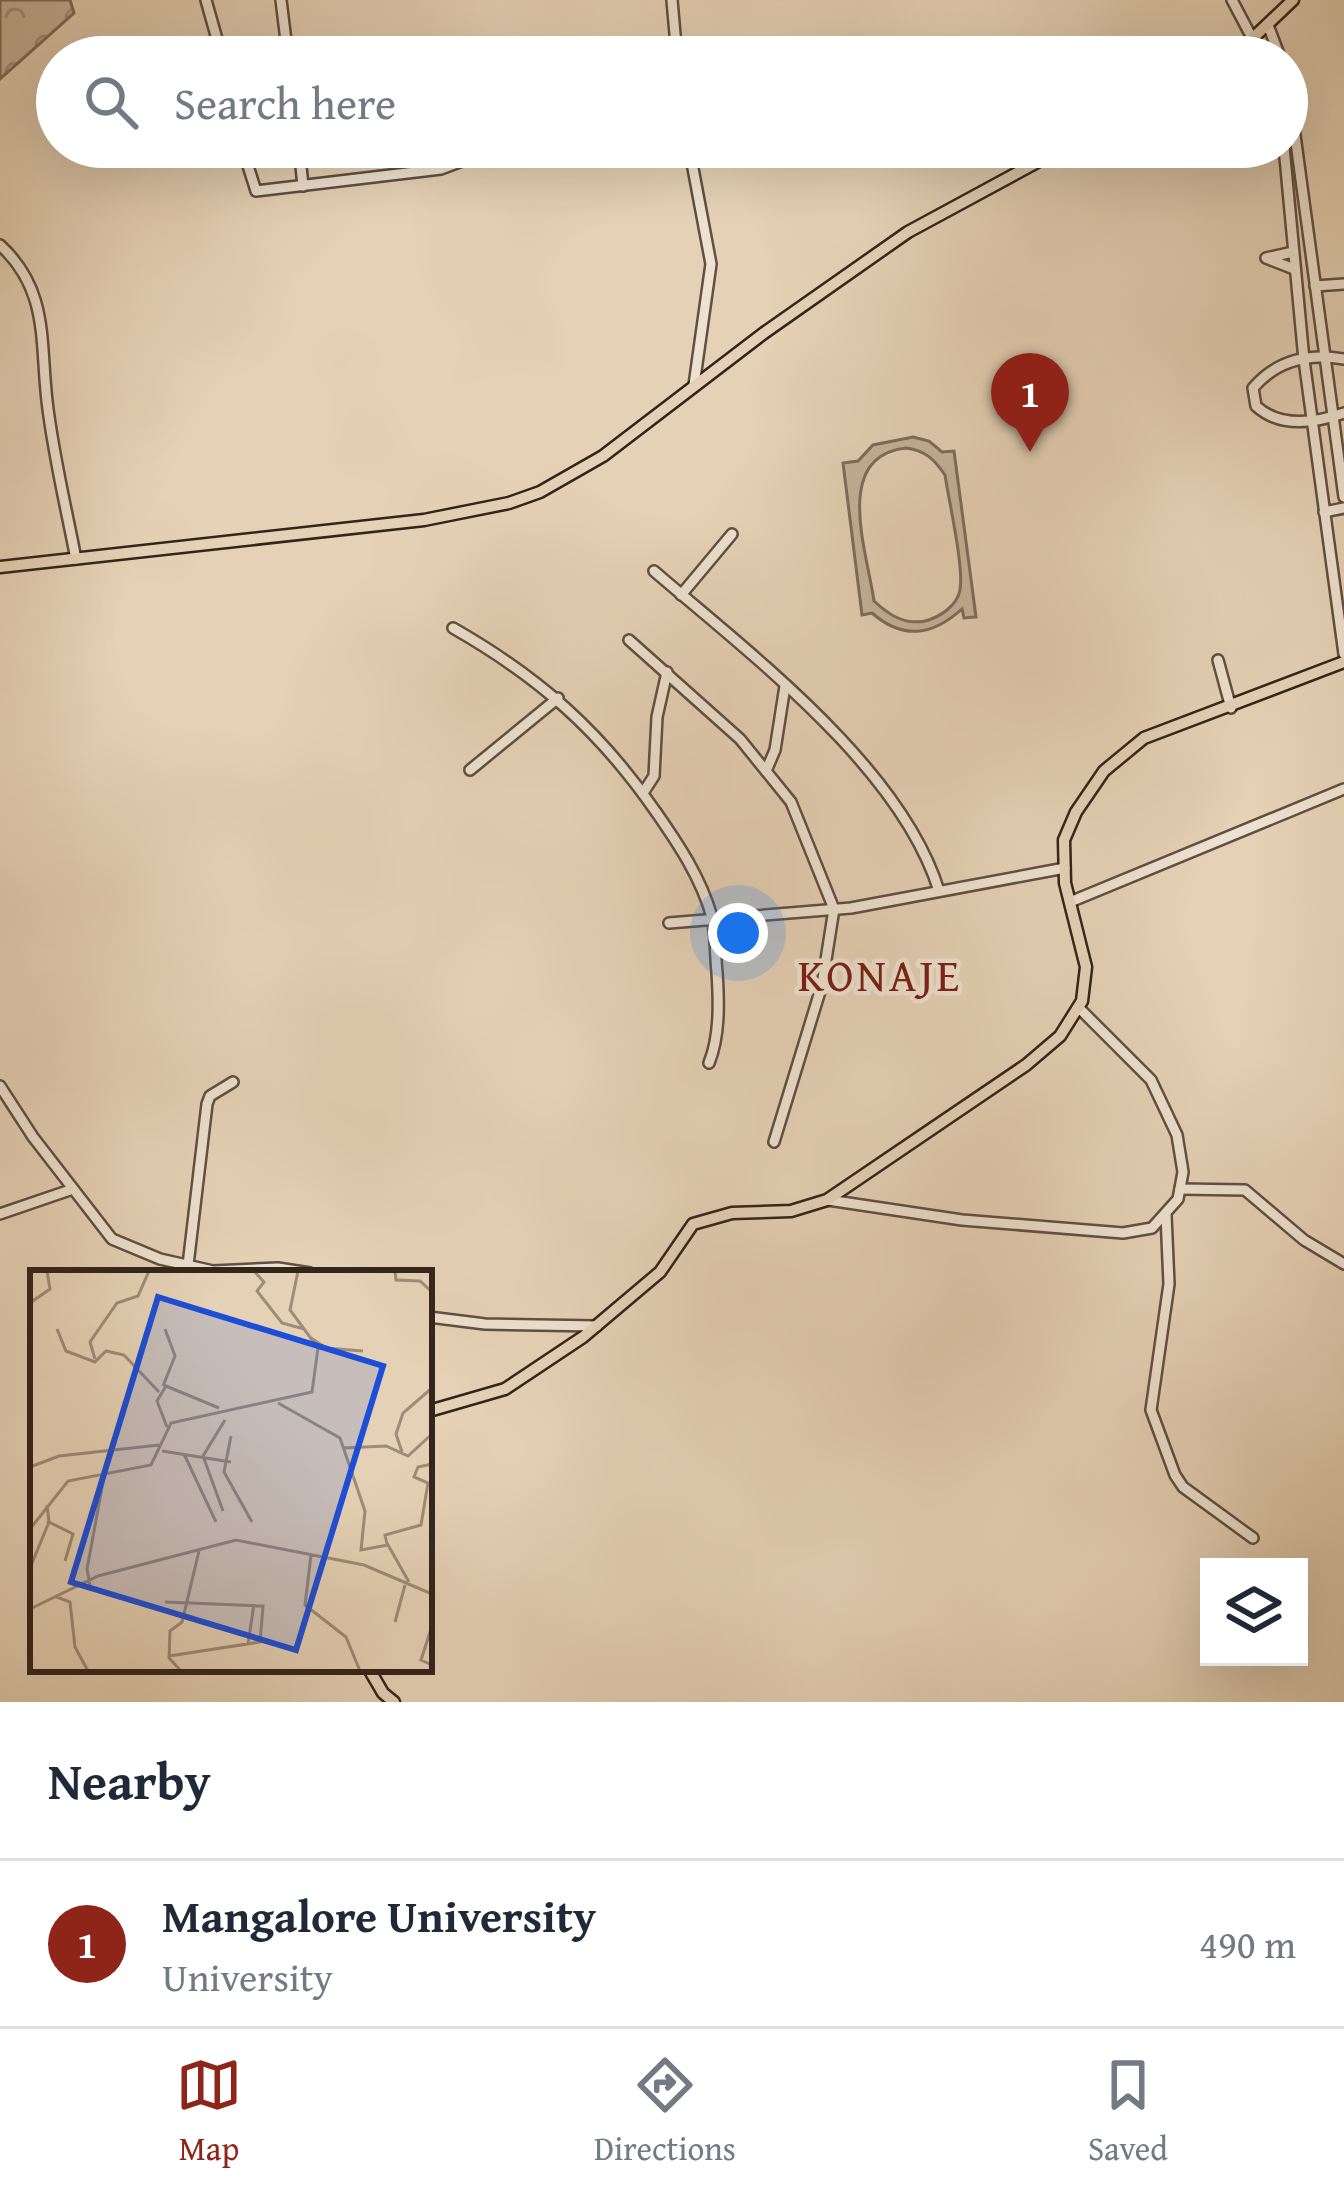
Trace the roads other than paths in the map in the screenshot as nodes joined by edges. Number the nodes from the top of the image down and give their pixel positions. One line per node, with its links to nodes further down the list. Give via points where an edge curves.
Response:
1 (206, 0): 7 (street)
2 (281, 0): 8 (street)
3 (672, 0): 9 (street)
4 (1232, 0): 10 (street)
5 (1293, 0): 6 (main road)
6 (1268, 25): 11 (main road); 12 (street)
7 (216, 36)
8 (286, 36)
9 (675, 36)
10 (1251, 36)
11 (1256, 36)
12 (1272, 36)
13 (247, 168): 20 (street, via 256,191)
14 (301, 168): 20 (street)
15 (444, 168): 20 (street)
16 (693, 168): 31 (street, via 711,265)
17 (1026, 168): 31 (main road, via 908,232)
18 (1286, 168): 22 (street)
19 (1300, 168): 21 (street)
20 (303, 186)
21 (1309, 231): 22 (street); 27 (street)
22 (1292, 234): 24 (street)
23 (0, 245): 38 (street, via 22,266 36,297)
24 (1292, 252): 25 (street); 25 (street, via 1266,258)
25 (1294, 269): 29 (street)
26 (1344, 284): 27 (street)
27 (1316, 286): 28 (street)
28 (1324, 356): 29 (street); 30 (street); 32 (street)
29 (1304, 359): 33 (street); 33 (street, via 1273,369 1253,396 1274,419)
30 (1344, 359)
31 (694, 385): 38 (main road, via 603,455 508,503 424,520)
32 (1339, 415): 33 (street); 34 (street)
33 (1312, 420): 36 (street)
34 (1344, 497)
35 (1344, 508): 36 (street)
36 (1324, 512): 44 (street)
37 (731, 534): 41 (street)
38 (76, 559): 39 (main road)
39 (0, 567)
40 (654, 572): 41 (street)
41 (681, 595): 47 (street)
42 (453, 628): 48 (street)
43 (629, 640): 46 (street)
44 (1344, 658): 49 (main road)
45 (1218, 660): 49 (street)
46 (667, 672): 51 (street); 53 (street, via 654,776)
47 (785, 686): 51 (street); 55 (street, via 891,799)
48 (558, 698): 50 (street); 53 (street)
49 (1231, 708): 54 (main road, via 1144,738 1104,771 1064,840)
50 (470, 770)
51 (766, 771): 57 (street, via 791,802)
52 (1344, 789): 56 (street)
53 (644, 793): 58 (street, via 688,857)
54 (1065, 868): 55 (street); 56 (main road)
55 (939, 891): 57 (street)
56 (1070, 902): 60 (main road, via 1086,967)
57 (834, 909): 58 (street); 64 (street, via 812,1027)
58 (712, 920): 59 (street); 61 (street, via 718,991)
59 (669, 923)
60 (1078, 1007): 65 (street, via 1151,1080 1177,1135); 67 (main road, via 1026,1065)
61 (709, 1064)
62 (233, 1082): 71 (street, via 207,1104)
63 (0, 1086): 66 (street)
64 (774, 1142)
65 (1180, 1189): 68 (street); 70 (street, via 1245,1190)
66 (73, 1190): 69 (street); 71 (street, via 112,1239)
67 (827, 1200): 68 (street, via 1124,1233 1152,1228); 76 (main road, via 693,1224 660,1272)
68 (1166, 1212): 78 (street, via 1168,1284 1151,1410 1184,1487)
69 (0, 1214)
70 (1344, 1264)
71 (188, 1265): 72 (street)
72 (209, 1270)
73 (235, 1270): 74 (street)
74 (291, 1270)
75 (432, 1317): 76 (street)
76 (597, 1326): 77 (main road, via 505,1389)
77 (432, 1410)
78 (1253, 1538)
79 (371, 1672): 80 (main road)
80 (394, 1702)

